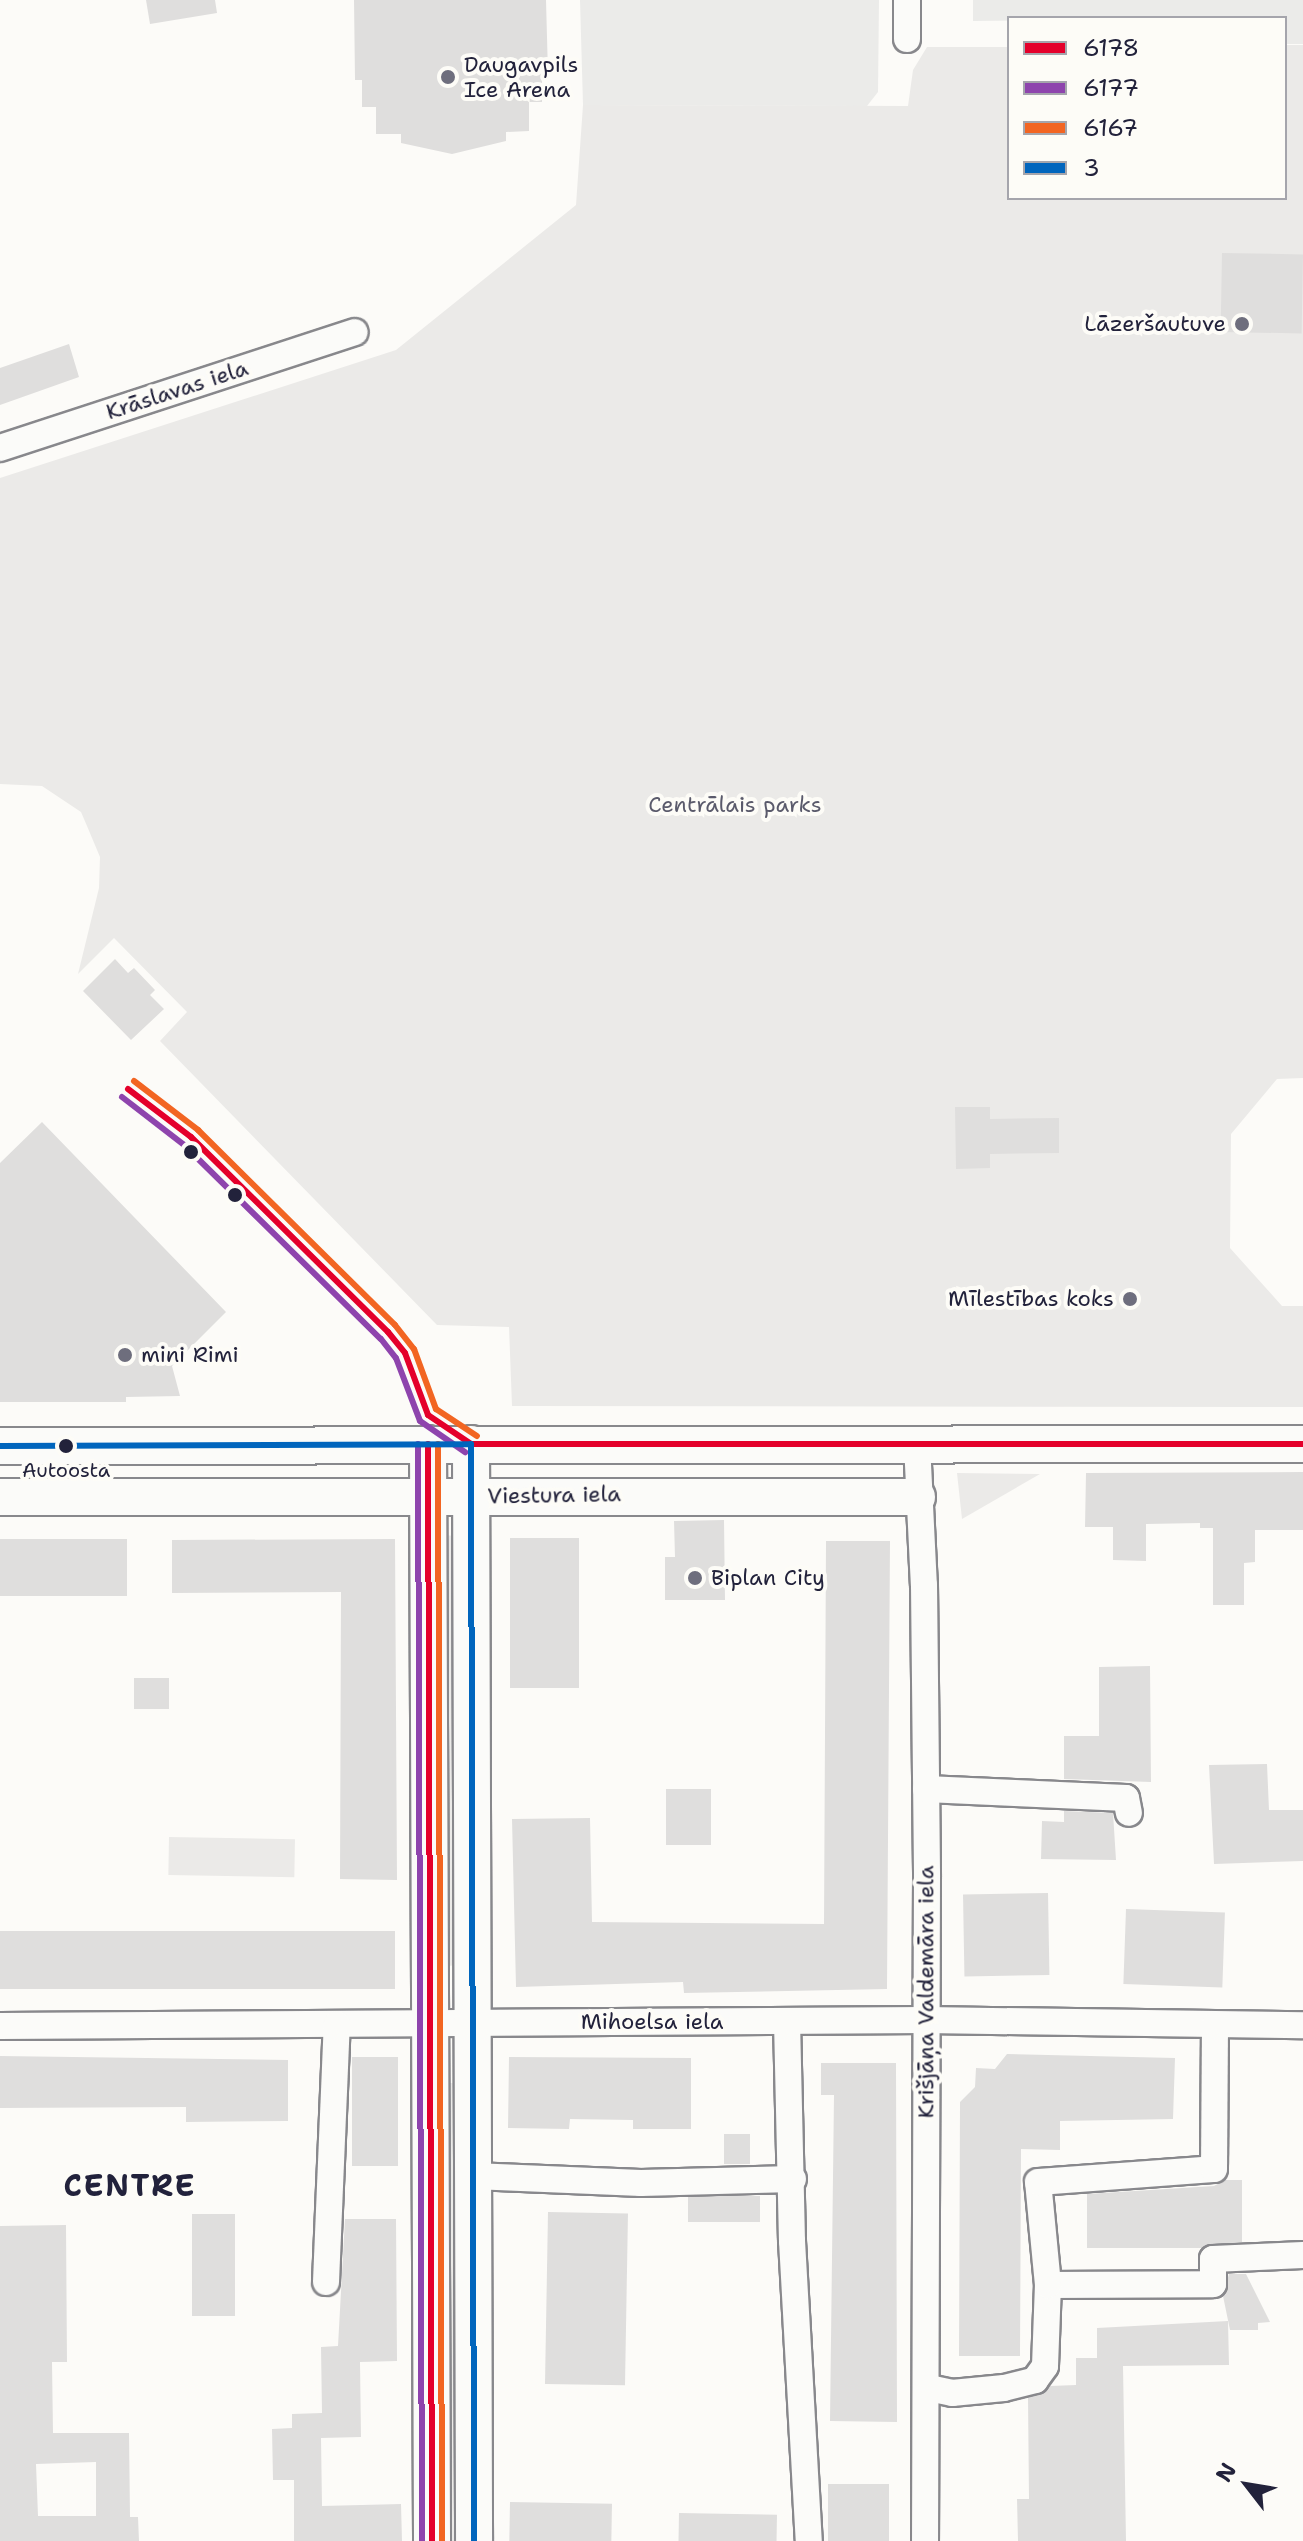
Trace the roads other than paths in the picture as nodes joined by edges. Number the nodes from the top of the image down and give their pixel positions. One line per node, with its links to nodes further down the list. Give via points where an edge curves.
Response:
1 (907, 0): 2 (street)
2 (907, 39)
3 (354, 332): 4 (street, Krāslavas iela)
4 (0, 448)
5 (428, 1444): 6 (street); 9 (street); 10 (street)
6 (471, 1444): 7 (street); 11 (street)
7 (917, 1444): 8 (street); 13 (street, Krišjāņa Valdemāra iela)
8 (1303, 1444)
9 (0, 1446)
10 (430, 1496): 11 (street, Viestura iela); 12 (street, Viestura iela); 18 (street)
11 (471, 1496): 13 (street, Viestura iela); 19 (street)
12 (0, 1497)
13 (917, 1497): 14 (street, Krišjāņa Valdemāra iela, via 924,1585)
14 (926, 1789): 15 (street, via 1126,1798); 16 (street, Krišjāņa Valdemāra iela)
15 (1129, 1813)
16 (926, 2020): 17 (street, Mihoelsa iela); 21 (street, Mihoelsa iela); 29 (street, Krišjāņa Valdemāra iela)
17 (787, 2021): 19 (street, Mihoelsa iela); 25 (street)
18 (432, 2023): 19 (street, Mihoelsa iela); 20 (street, Mihoelsa iela); 30 (street)
19 (472, 2023): 24 (street)
20 (337, 2024): 23 (street, Mihoelsa iela); 27 (street)
21 (1215, 2025): 22 (street, Mihoelsa iela); 28 (street, via 1214,2169 1038,2182)
22 (1303, 2025)
23 (0, 2026)
24 (473, 2176): 25 (street, via 641,2183); 31 (street)
25 (793, 2179): 32 (street)
26 (1303, 2255): 28 (street, via 1213,2259 1213,2284)
27 (326, 2282)
28 (1048, 2285): 29 (street, via 1045,2366 1035,2380 952,2393)
29 (929, 2388): 33 (street, Krišjāņa Valdemāra iela)
30 (432, 2541)
31 (474, 2541)
32 (809, 2541)
33 (925, 2541)

